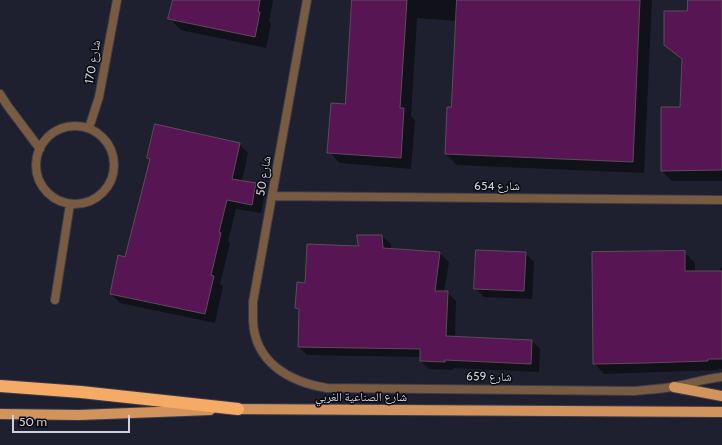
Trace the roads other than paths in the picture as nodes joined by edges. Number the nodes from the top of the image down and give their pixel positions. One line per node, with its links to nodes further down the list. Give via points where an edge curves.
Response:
1 (117, 0): 4 (street, شارع 170, via 99,97)
2 (307, 0): 6 (street, شارع 50)
3 (0, 94): 5 (street)
4 (88, 128): 5 (street, via 72,126 57,130 44,141); 8 (street, via 102,136 112,150 114,166 110,182 100,195 86,202)
5 (40, 149): 8 (street, via 36,172 42,187 54,198)
6 (272, 196): 7 (street, شارع 654); 10 (street, شارع 50, via 253,302 253,322)
7 (722, 200)
8 (70, 204): 9 (street)
9 (55, 300)
10 (264, 354): 13 (street, شارع 659, via 278,370 292,378 327,388 634,391)
11 (722, 377): 13 (street, شارع 659)
12 (0, 386): 15 (highway)
13 (674, 386): 14 (main road)
14 (722, 396)
15 (238, 409): 16 (main road, شارع الصناعية الغربي); 17 (main road, شارع الصناعية الغربي, via 79,415)
16 (722, 412)
17 (0, 414)

